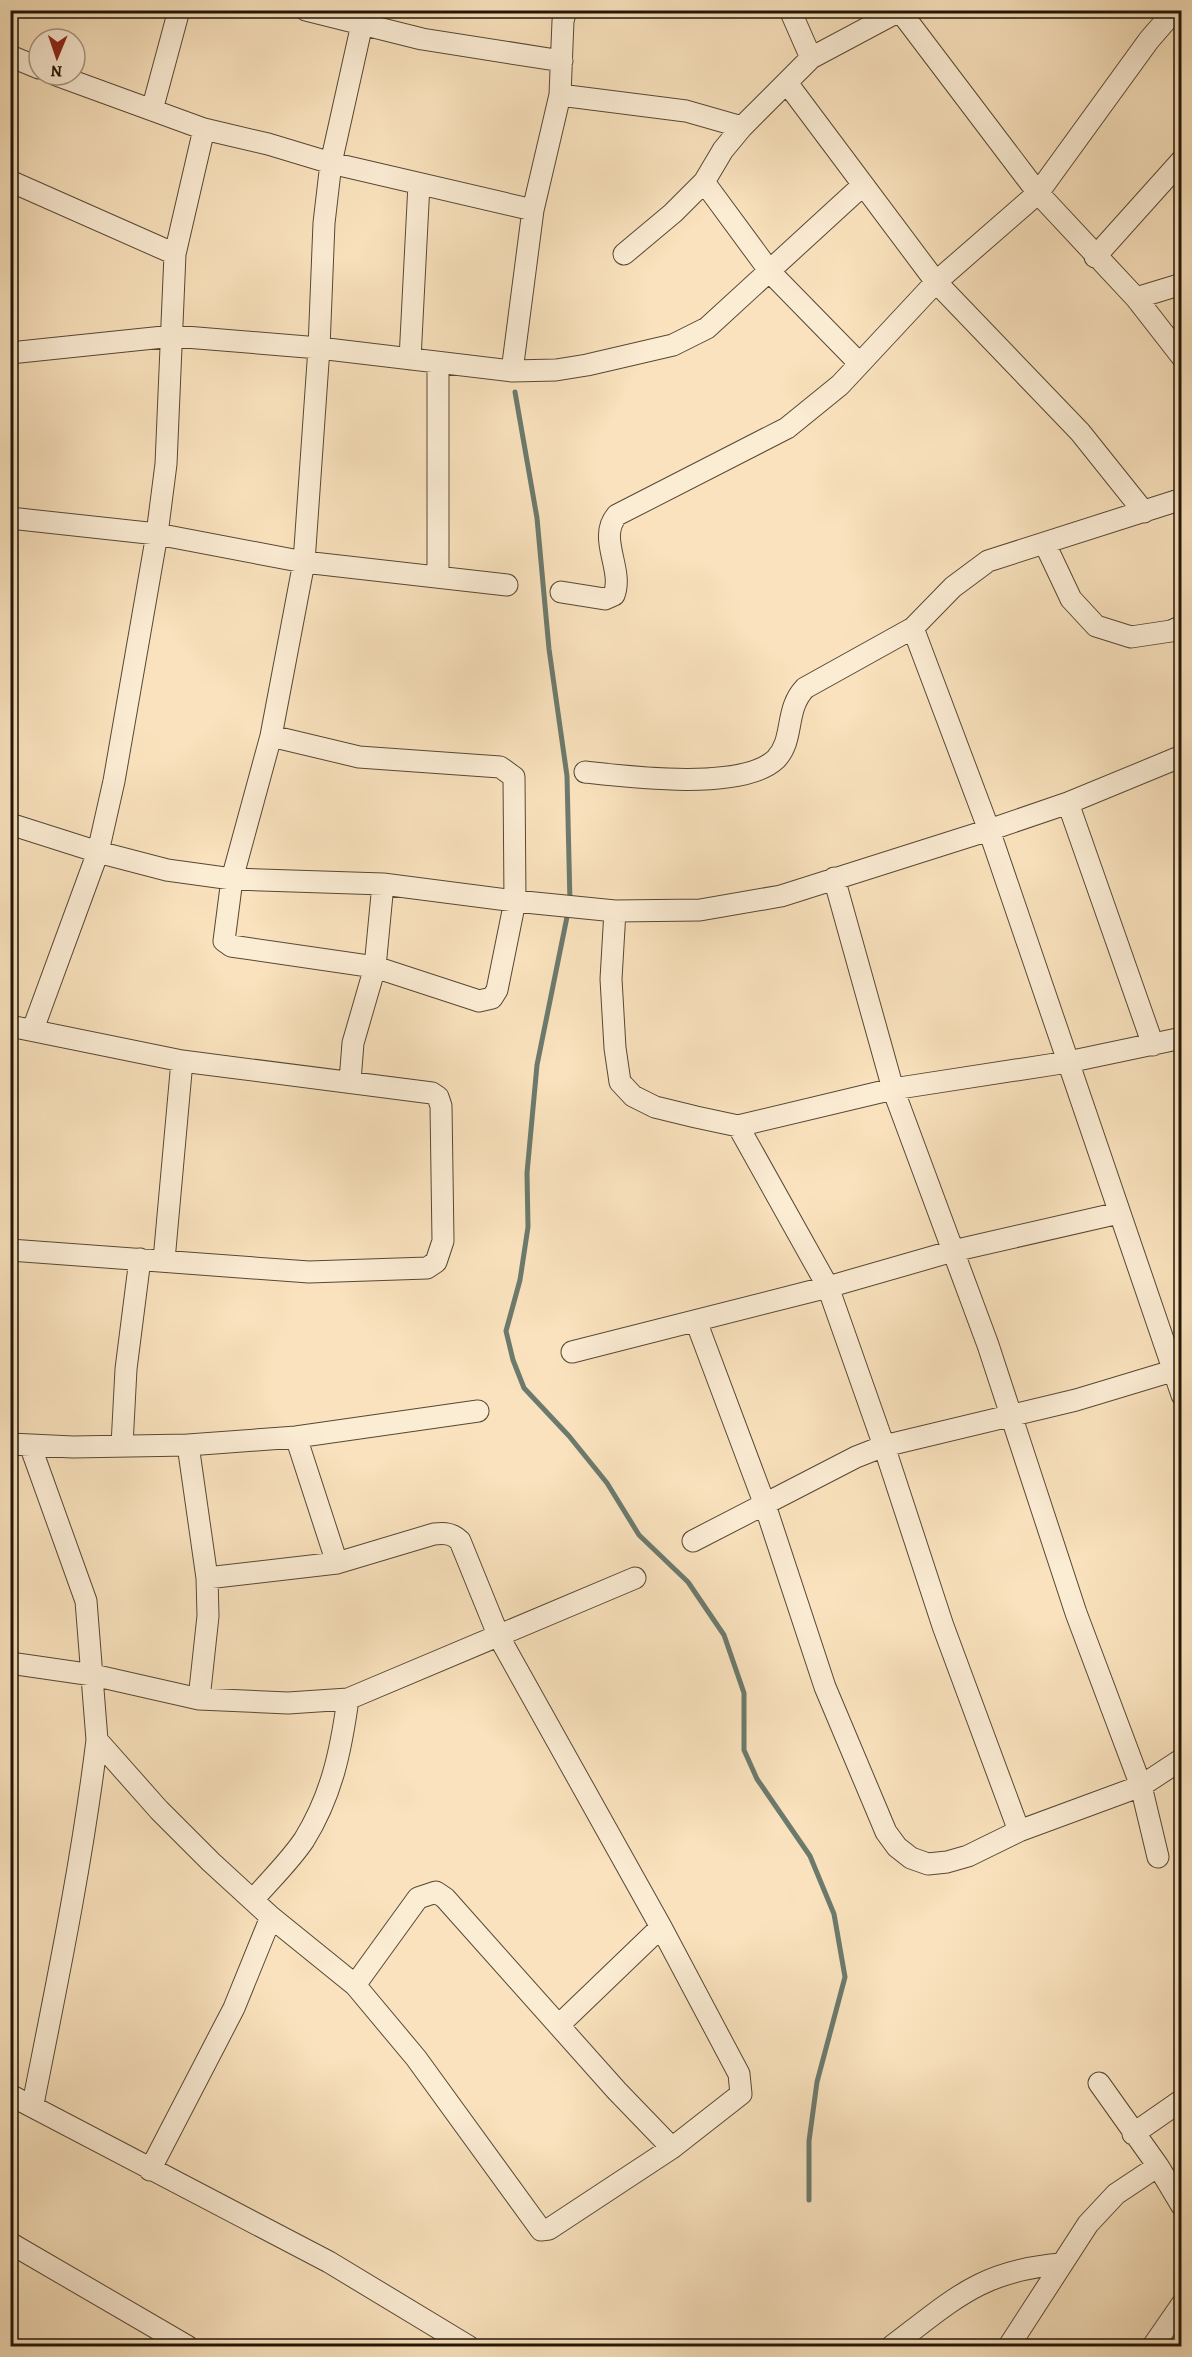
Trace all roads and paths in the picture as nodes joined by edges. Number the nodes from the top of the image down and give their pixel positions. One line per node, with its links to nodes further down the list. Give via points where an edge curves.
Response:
1 (179, 10): 15 (street)
2 (306, 10): 7 (street)
3 (566, 10): 10 (street)
4 (790, 10): 9 (street)
5 (1175, 10): 24 (street)
6 (901, 11): 9 (street); 24 (street)
7 (362, 24): 10 (street, via 422,39); 19 (street)
8 (10, 56): 11 (street)
9 (811, 58): 12 (street)
10 (562, 61): 14 (street)
11 (27, 63)
12 (788, 83): 16 (street); 23 (street)
13 (87, 86): 15 (street)
14 (560, 95): 16 (street, via 686,111); 25 (street)
15 (152, 110): 17 (street)
16 (742, 127): 21 (street)
17 (204, 129): 19 (street); 26 (street)
18 (1182, 160): 28 (street)
19 (331, 163): 22 (street); 34 (street, via 324,223)
20 (10, 181): 26 (street)
21 (704, 182): 27 (street); 29 (street)
22 (419, 184): 25 (street); 37 (street)
23 (862, 185): 29 (street); 30 (street)
24 (1038, 194): 28 (street); 30 (street)
25 (533, 210): 40 (street)
26 (175, 254): 33 (street)
27 (624, 254)
28 (1095, 257): 32 (street)
29 (771, 273): 39 (street); 40 (street, via 707,328 673,345 587,365)
30 (936, 282): 39 (street); 42 (street, via 1080,432)
31 (1182, 284): 32 (street)
32 (1136, 298): 36 (street)
33 (173, 336): 34 (street); 35 (street); 44 (street, via 166,464)
34 (319, 348): 37 (street); 46 (street)
35 (10, 353)
36 (1182, 357)
37 (410, 359): 38 (street)
38 (438, 363): 40 (street); 47 (street)
39 (859, 363): 49 (street, via 840,385 787,428 617,515 610,523 609,533 618,585 614,595 605,599)
40 (512, 371)
41 (1182, 500): 42 (street)
42 (1144, 512): 45 (street)
43 (10, 518): 44 (street)
44 (157, 534): 46 (street); 58 (street)
45 (1046, 544): 50 (street, via 1071,599 1095,626 1131,637 1171,632); 51 (street, via 988,561 952,587)
46 (304, 562): 47 (street); 52 (street)
47 (438, 577): 48 (street)
48 (507, 585)
49 (561, 592)
50 (1182, 626)
51 (913, 628): 54 (street, via 805,688 795,698 783,747 765,767 708,778 665,779); 57 (street)
52 (271, 736): 60 (street); 62 (street, via 358,757 500,767 508,771 515,784)
53 (1182, 756): 55 (street)
54 (585, 772)
55 (1068, 803): 57 (street); 68 (street)
56 (10, 824): 58 (street)
57 (988, 830): 59 (street); 70 (street)
58 (98, 852): 60 (street, via 167,870); 66 (street)
59 (834, 878): 63 (street, via 782,896 731,906 669,912); 72 (street)
60 (232, 879): 61 (street); 64 (street, via 224,930 227,944)
61 (383, 884): 62 (street); 64 (street)
62 (515, 901): 63 (street); 64 (street, via 497,990 492,998 479,1001)
63 (615, 910): 73 (street, via 611,980 620,1082 633,1096 656,1107)
64 (375, 967): 71 (street, via 353,1043)
65 (10, 1026): 66 (street)
66 (33, 1029): 69 (street, via 86,1044)
67 (1182, 1038): 68 (street)
68 (1153, 1045): 70 (street)
69 (182, 1061): 71 (street); 78 (street)
70 (1068, 1062): 72 (street); 74 (street)
71 (350, 1081): 78 (street, via 438,1097 443,1241 436,1263 427,1268 309,1272)
72 (893, 1089): 73 (street); 76 (street)
73 (738, 1126): 79 (street)
74 (1119, 1213): 76 (street); 82 (street)
75 (10, 1250): 77 (street)
76 (953, 1251): 79 (street); 85 (street)
77 (140, 1259): 78 (street); 88 (street, via 126,1369)
78 (164, 1260)
79 (828, 1287): 80 (street); 90 (street)
80 (696, 1321): 81 (street); 91 (street)
81 (572, 1352)
82 (1177, 1369): 83 (street); 85 (street, via 1076,1400)
83 (1182, 1395)
84 (478, 1411): 86 (street)
85 (1011, 1414): 90 (street); 103 (street, via 1076,1613)
86 (296, 1437): 89 (street); 93 (street)
87 (20, 1445): 88 (street); 98 (street, via 86,1601)
88 (122, 1445): 89 (street)
89 (188, 1445): 94 (street)
90 (884, 1446): 91 (street, via 856,1456); 104 (street, via 942,1626)
91 (765, 1505): 92 (street); 104 (street, via 825,1688 886,1832 897,1848 928,1864 946,1862 968,1856)
92 (693, 1541)
93 (337, 1563): 94 (street); 96 (street, via 434,1534 454,1535 460,1541)
94 (207, 1578): 99 (street, via 208,1616)
95 (635, 1578): 96 (street)
96 (500, 1637): 100 (street); 108 (street)
97 (10, 1663): 98 (street)
98 (93, 1675): 99 (street); 101 (street)
99 (199, 1699): 100 (street, via 288,1703)
100 (348, 1699): 106 (street, via 342,1750 326,1798 303,1841)
101 (97, 1740): 106 (street, via 159,1810); 114 (street, via 76,1885)
102 (1182, 1759): 103 (street)
103 (1140, 1786): 104 (street); 105 (street)
104 (1019, 1831)
105 (1158, 1857)
106 (253, 1900): 107 (street)
107 (271, 1917): 109 (street); 118 (street, via 234,2008)
108 (661, 1927): 110 (street); 116 (street, via 742,2085 741,2094)
109 (355, 1985): 110 (street, via 418,1898 436,1892); 116 (street, via 416,2058 541,2230 549,2229)
110 (559, 2025): 116 (street)
111 (1099, 2083): 115 (street)
112 (10, 2095): 114 (street)
113 (1182, 2100): 115 (street)
114 (33, 2104): 118 (street)
115 (1132, 2134): 117 (street)
116 (672, 2148)
117 (1158, 2166): 119 (street); 121 (street, via 1104,2205)
118 (150, 2170): 124 (street, via 329,2262)
119 (1182, 2206)
120 (10, 2243): 123 (street)
121 (1062, 2264): 125 (street, via 1032,2266 968,2289); 126 (street)
122 (1182, 2304): 127 (street)
123 (179, 2345)
124 (468, 2346)
125 (892, 2346)
126 (1009, 2346)
127 (1153, 2346)

